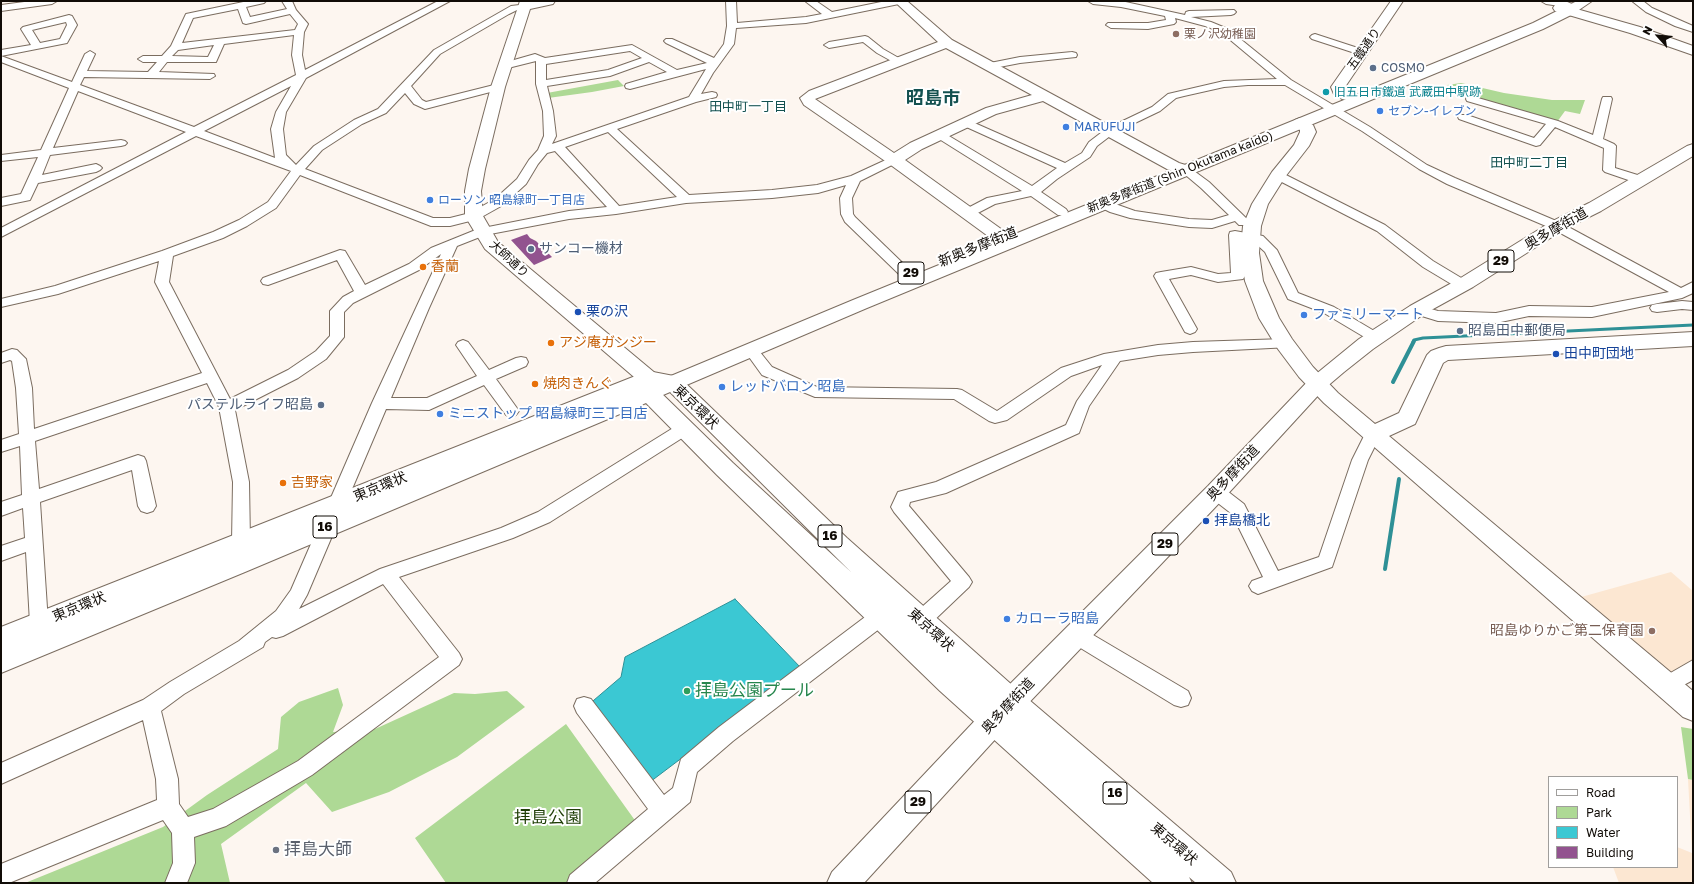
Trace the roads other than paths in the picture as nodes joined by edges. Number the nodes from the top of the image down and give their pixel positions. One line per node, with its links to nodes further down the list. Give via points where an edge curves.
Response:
1 (52, 1): 17 (street)
2 (261, 1): 15 (street)
3 (287, 1): 18 (street)
4 (549, 1): 13 (main road)
5 (810, 1): 20 (street)
6 (900, 1): 20 (street); 29 (main road)
7 (1093, 1): 21 (street)
8 (1397, 1): 34 (main road, 五鐵通り)
9 (1546, 1): 16 (street)
10 (1586, 1): 16 (main road, 29)
11 (1637, 1): 24 (street, via 1649,10)
12 (437, 3): 51 (street)
13 (526, 3): 45 (main road, 大師通り); 55 (street, via 437,52)
14 (733, 3): 23 (street)
15 (241, 5): 18 (street, via 246,20); 32 (street, via 189,16)
16 (1567, 6): 33 (main road); 60 (main road, 新奥多摩街道 (Shin Okutama kaido) / 29); 64 (main road, 新奥多摩街道 (Shin Okutama kaido) / 29, via 1538,26)
17 (1, 8)
18 (292, 11): 25 (street, via 303,24)
19 (1231, 12): 21 (street)
20 (830, 15): 23 (street, via 806,20)
21 (1172, 15): 22 (street, via 1171,22 1148,26); 52 (street, via 1225,31)
22 (1111, 25)
23 (732, 26): 44 (street, via 729,44)
24 (1693, 29)
25 (299, 32): 27 (street); 51 (street, via 297,55)
26 (1314, 37): 34 (street)
27 (221, 41): 32 (street); 41 (street, via 212,60)
28 (669, 41): 44 (street)
29 (947, 43): 42 (main road); 46 (main road)
30 (829, 45): 42 (street, via 865,39)
31 (37, 46): 35 (street)
32 (174, 47): 41 (street)
33 (1693, 51)
34 (1361, 52): 60 (main road, 五鐵通り, via 1338,87)
35 (1, 53)
36 (90, 54): 48 (street)
37 (1072, 55): 46 (street)
38 (650, 58): 43 (street, via 627,48); 47 (street); 53 (street, via 610,73)
39 (1, 59): 54 (street)
40 (143, 59): 41 (street)
41 (163, 60): 49 (street)
42 (899, 61): 80 (main road, via 807,98 809,102)
43 (541, 62): 45 (street, via 541,59 535,57); 53 (street)
44 (715, 64): 47 (street); 62 (street)
45 (504, 66): 57 (main road, 大師通り)
46 (989, 66): 59 (main road)
47 (676, 73): 56 (street)
48 (80, 74): 49 (street); 54 (street)
49 (151, 75): 50 (street)
50 (210, 76)
51 (301, 77): 71 (street); 82 (street, via 281,112 277,129 280,156)
52 (1287, 82): 64 (street); 70 (street, via 1239,82 1182,92 1172,96 1156,109)
53 (541, 84): 77 (street, via 550,120 550,136)
54 (74, 86): 71 (street); 78 (street)
55 (405, 86): 57 (street, via 418,102 425,106); 82 (street, via 382,111 358,122 318,148)
56 (630, 86)
57 (498, 87): 96 (main road, 大師通り, via 477,169 473,191)
58 (712, 95): 62 (street)
59 (1044, 96): 66 (main road, via 991,111); 70 (main road)
60 (1346, 96): 64 (main road, 新奥多摩街道 (Shin Okutama kaido) / 29)
61 (1471, 98): 68 (street)
62 (693, 99): 69 (street)
63 (1607, 99): 73 (street)
64 (1329, 107): 67 (main road, 新奥多摩街道 (Shin Okutama kaido) / 29); 84 (main road, 新奥多摩街道 (Shin Okutama kaido) / 29); 98 (street, via 1436,174)
65 (1464, 117): 68 (street, via 1536,143)
66 (966, 123): 72 (main road); 83 (street)
67 (1300, 123): 84 (main road, 新奥多摩街道 (Shin Okutama kaido) / 29); 85 (main road, via 1308,128 1308,132 1301,146)
68 (1554, 123): 73 (street)
69 (609, 127): 75 (street); 90 (street)
70 (1110, 131): 83 (street, via 1094,144 1086,155); 84 (main road)
71 (195, 132): 82 (street); 101 (street)
72 (940, 135): 80 (main road); 89 (street)
73 (1597, 141): 88 (street, via 1610,146 1609,170)
74 (121, 143): 78 (street)
75 (557, 146): 77 (street); 93 (street)
76 (1693, 150): 88 (main road, 奥多摩街道 / 29)
77 (543, 151): 96 (street, via 522,181 499,202)
78 (45, 152): 79 (street); 87 (street)
79 (1, 158)
80 (894, 160): 86 (street); 95 (main road)
81 (96, 168): 87 (street)
82 (294, 168): 96 (street, via 431,222 450,222); 104 (street, via 272,205 231,229)
83 (1067, 168): 89 (street, via 1052,176)
84 (1180, 168): 92 (main road, 新奥多摩街道 (Shin Okutama kaido) / 29); 94 (main road, 新奥多摩街道 / 29); 97 (street, via 1205,185)
85 (1278, 175): 100 (main road, via 1260,204); 107 (street, via 1381,228 1428,264)
86 (855, 179): 90 (street, via 818,189 779,194); 105 (street, via 846,198 849,219)
87 (34, 180): 91 (street, via 26,196)
88 (1640, 180): 98 (main road, 奥多摩街道 / 29)
89 (1033, 192): 94 (street); 95 (street, via 991,201)
90 (686, 198): 93 (street)
91 (1, 202)
92 (1104, 204): 97 (street, via 1134,215 1189,224 1212,224); 102 (main road, 新奥多摩街道 (Shin Okutama kaido) / 29)
93 (616, 210): 99 (street, via 569,215)
94 (1062, 212): 102 (main road, 新奥多摩街道 / 29)
95 (968, 213): 102 (main road)
96 (474, 216): 99 (main road, 大師通り)
97 (1236, 217): 100 (street)
98 (1557, 226): 107 (main road, 奥多摩街道 / 29); 108 (street)
99 (482, 232): 103 (street); 127 (main road, 大師通り, via 491,245)
100 (1251, 232): 114 (street, via 1235,236 1238,276 1218,278 1192,271 1161,276); 115 (street, via 1271,250 1293,296 1329,310); 117 (main road, via 1250,253 1254,281 1269,318)
101 (1, 233)
102 (1005, 240): 105 (main road, 新奥多摩街道 / 29); 119 (main road, 新奥多摩街道 (Shin Okutama kaido) / 29)
103 (452, 244): 109 (street, via 436,251 414,267); 128 (street)
104 (167, 254): 110 (street, via 58,290); 123 (street, via 162,282)
105 (908, 275): 127 (main road, 新奥多摩街道 / 29, via 758,336)
106 (268, 281): 109 (street, via 340,254)
107 (1463, 285): 113 (main road, 奥多摩街道 / 29)
108 (1688, 290): 111 (street)
109 (362, 292): 129 (street, via 348,300 338,311 337,336 321,355 293,374)
110 (1, 303)
111 (1637, 303): 112 (street, via 1653,309); 113 (street, via 1592,312 1529,311 1496,318 1438,316)
112 (1693, 306)
113 (1417, 310): 115 (main road, 奥多摩街道 / 29)
114 (1190, 329)
115 (1376, 338): 126 (main road, 奥多摩街道 / 29)
116 (1693, 339): 132 (main road, via 1446,353 1434,360 1407,418)
117 (1285, 344): 120 (street, via 1193,347); 126 (main road)
118 (463, 345): 124 (street)
119 (751, 350): 120 (street, via 767,371 815,392 957,394 995,417 1001,416 1066,372); 125 (main road, 29)
120 (1115, 357): 145 (street, via 1082,405 1072,429 1053,440 1036,444 940,488 904,497 900,507 963,582)
121 (1, 358): 133 (street, via 12,354 19,359 24,388)
122 (521, 362): 124 (street)
123 (210, 376): 129 (street); 133 (street)
124 (486, 378): 128 (street, via 429,404); 130 (street)
125 (672, 382): 127 (main road, 東京環状); 145 (main road, 東京環状 / 16)
126 (1317, 384): 132 (main road); 135 (main road, 奥多摩街道 / 29)
127 (648, 385): 131 (main road, 東京環状 / 16); 139 (main road, 東京環状 / 16)
128 (380, 403): 139 (street)
129 (227, 407): 141 (street, via 241,482)
130 (511, 411)
131 (684, 429): 143 (street, via 544,517 507,533); 144 (main road, 東京環状 / 16)
132 (1373, 434): 135 (street, via 1360,460 1326,562 1266,584 1238,509); 152 (main road)
133 (26, 437): 134 (street); 136 (street)
134 (1, 446)
135 (1216, 492): 147 (main road, 奥多摩街道 / 29)
136 (30, 498): 137 (street, via 138,461); 138 (street); 140 (street)
137 (147, 506)
138 (1, 509)
139 (333, 515): 141 (main road, 東京環状 / 16); 149 (street, via 298,595 283,617); 150 (main road, 東京環状 / 16)
140 (34, 542): 142 (street); 146 (street)
141 (241, 542): 146 (main road, 東京環状 / 16)
142 (1, 554)
143 (386, 574): 149 (street); 161 (street, via 452,659 305,768 218,818)
144 (880, 617): 157 (main road, 東京環状 / 16); 160 (street, via 688,766 682,794)
145 (920, 621): 157 (main road, 東京環状 / 16)
146 (39, 623): 148 (main road, 東京環状 / 16)
147 (1076, 635): 153 (street); 157 (main road, 奥多摩街道 / 29)
148 (1, 639)
149 (247, 645): 155 (street)
150 (1, 661)
151 (1693, 669): 152 (street)
152 (1667, 685): 156 (main road)
153 (1181, 698)
154 (584, 706): 160 (street)
155 (150, 707): 158 (street); 159 (street, via 166,779)
156 (1693, 708)
157 (1002, 712): 165 (main road, 奥多摩街道 / 29); 166 (main road, 東京環状 / 16); 167 (main road, 東京環状 / 16)
158 (1, 774)
159 (168, 807): 161 (street); 162 (street)
160 (662, 810): 164 (street)
161 (183, 830): 163 (street, via 184,863)
162 (1, 875)
163 (176, 883)
164 (578, 883)
165 (842, 883)
166 (1176, 883)
167 (1220, 883)

